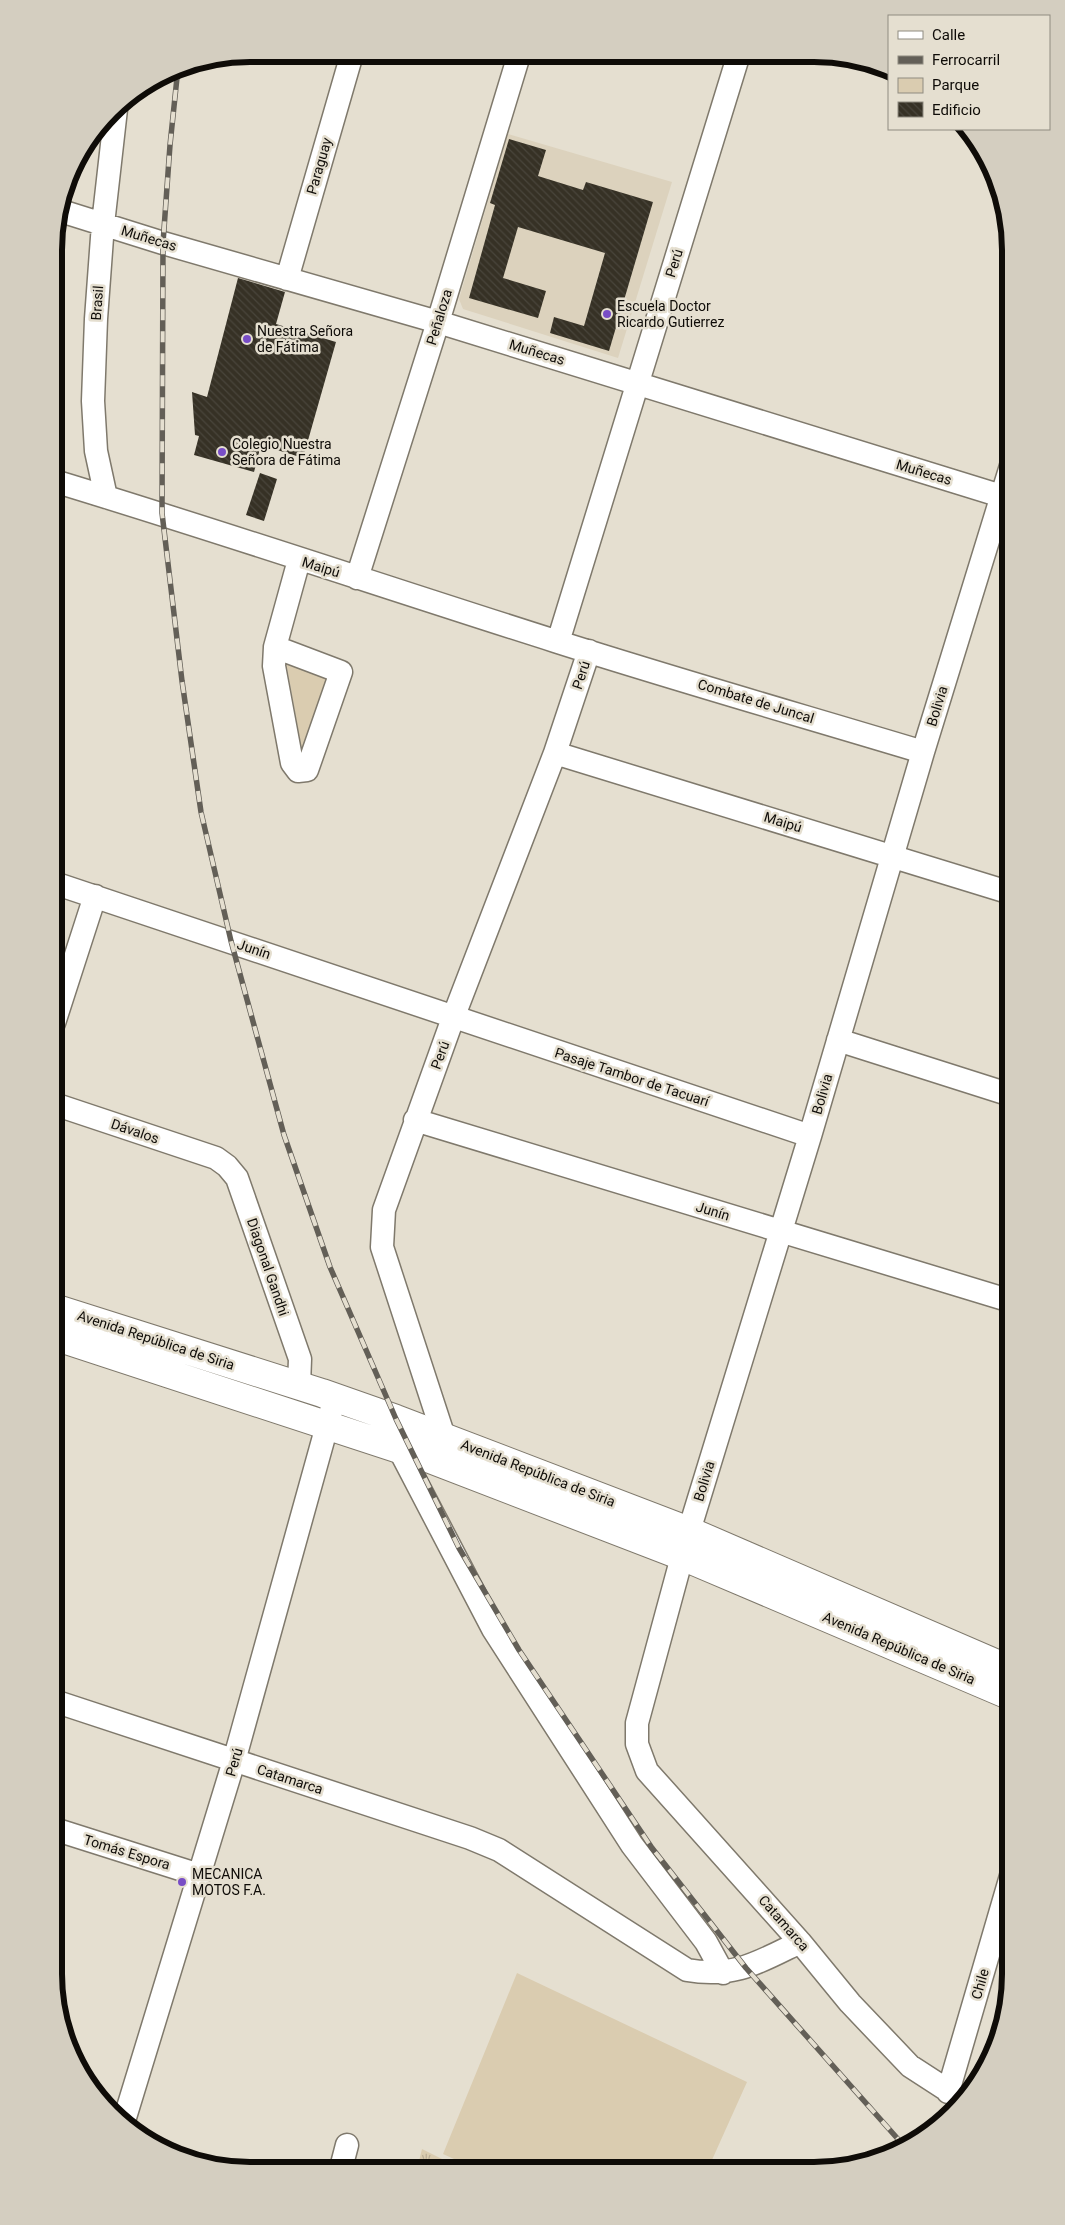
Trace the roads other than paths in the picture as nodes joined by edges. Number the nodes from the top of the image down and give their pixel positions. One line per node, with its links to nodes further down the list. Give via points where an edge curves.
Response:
1 (350, 62): 7 (street, Paraguay)
2 (517, 62): 8 (street, Peñaloza)
3 (736, 62): 9 (street, Perú)
4 (115, 121): 6 (street, Brasil)
5 (66, 213): 6 (street, Muñecas)
6 (103, 224): 7 (street, Muñecas); 11 (street, Brasil, via 93,401 96,451)
7 (287, 279): 8 (street, Muñecas)
8 (438, 322): 9 (street, Muñecas); 15 (street, Peñaloza)
9 (638, 383): 12 (street, Muñecas); 16 (street, Perú)
10 (62, 483): 11 (street, Maipú)
11 (106, 497): 14 (street, Maipú)
12 (1002, 497)
13 (1002, 510): 20 (street, Bolivia)
14 (300, 560): 15 (street, Maipú); 17 (street)
15 (357, 578): 16 (street, Maipú)
16 (558, 642): 18 (street, Maipú)
17 (275, 647): 17 (street, via 274,666 292,763 298,771 307,770 341,672)
18 (589, 651): 19 (street, Perú); 20 (street, Combate de Juncal)
19 (555, 752): 21 (street, Maipú); 26 (street, Perú)
20 (923, 752): 21 (street, Bolivia)
21 (892, 855): 23 (street, Maipú); 27 (street, Bolivia)
22 (62, 886): 24 (street, Junín)
23 (1002, 889)
24 (95, 896): 25 (street); 26 (street, Junín)
25 (62, 998)
26 (453, 1018): 30 (street, Perú); 31 (street, Pasaje Tambor de Tacuarí)
27 (838, 1040): 28 (street); 31 (street, Bolivia)
28 (1002, 1092)
29 (62, 1107): 32 (street, Dávalos)
30 (415, 1120): 33 (street, Junín); 40 (street, Perú, via 384,1210 382,1247)
31 (810, 1136): 33 (street, Bolivia)
32 (216, 1158): 37 (street, Diagonal Gandhi, via 237,1178 300,1359)
33 (780, 1231): 34 (street, Junín); 43 (street, Bolivia)
34 (1002, 1299)
35 (62, 1311): 37 (main road, Avenida República de Siria)
36 (62, 1339): 39 (main road, Avenida República de Siria)
37 (299, 1385): 38 (main road, Avenida República de Siria)
38 (335, 1397): 39 (street, Perú); 40 (main road, Avenida República de Siria)
39 (328, 1426): 41 (main road, Avenida República de Siria); 48 (street, Perú)
40 (444, 1437): 42 (street, Perú); 43 (main road, Avenida República de Siria)
41 (399, 1449): 42 (main road, Avenida República de Siria); 53 (street, via 493,1629 632,1846 706,1942)
42 (447, 1465): 43 (main road, Avenida República de Siria)
43 (685, 1543): 44 (main road, Avenida República de Siria); 45 (main road, Avenida República de Siria); 47 (street, Bolivia)
44 (1002, 1666)
45 (1002, 1692)
46 (62, 1704): 48 (street, Catamarca)
47 (637, 1723): 52 (street, Catamarca, via 637,1744 647,1771)
48 (234, 1761): 50 (street, Perú); 53 (street, Catamarca, via 498,1850 687,1970)
49 (62, 1832): 50 (street, Tomás Espora)
50 (199, 1875): 55 (street, Perú)
51 (1002, 1912): 54 (street, Chile)
52 (800, 1942): 53 (street, Catamarca, via 746,1968); 54 (street, Catamarca, via 850,2003 910,2066)
53 (723, 1972)
54 (956, 2097)
55 (126, 2115)
56 (347, 2145): 57 (street)
57 (343, 2162)

